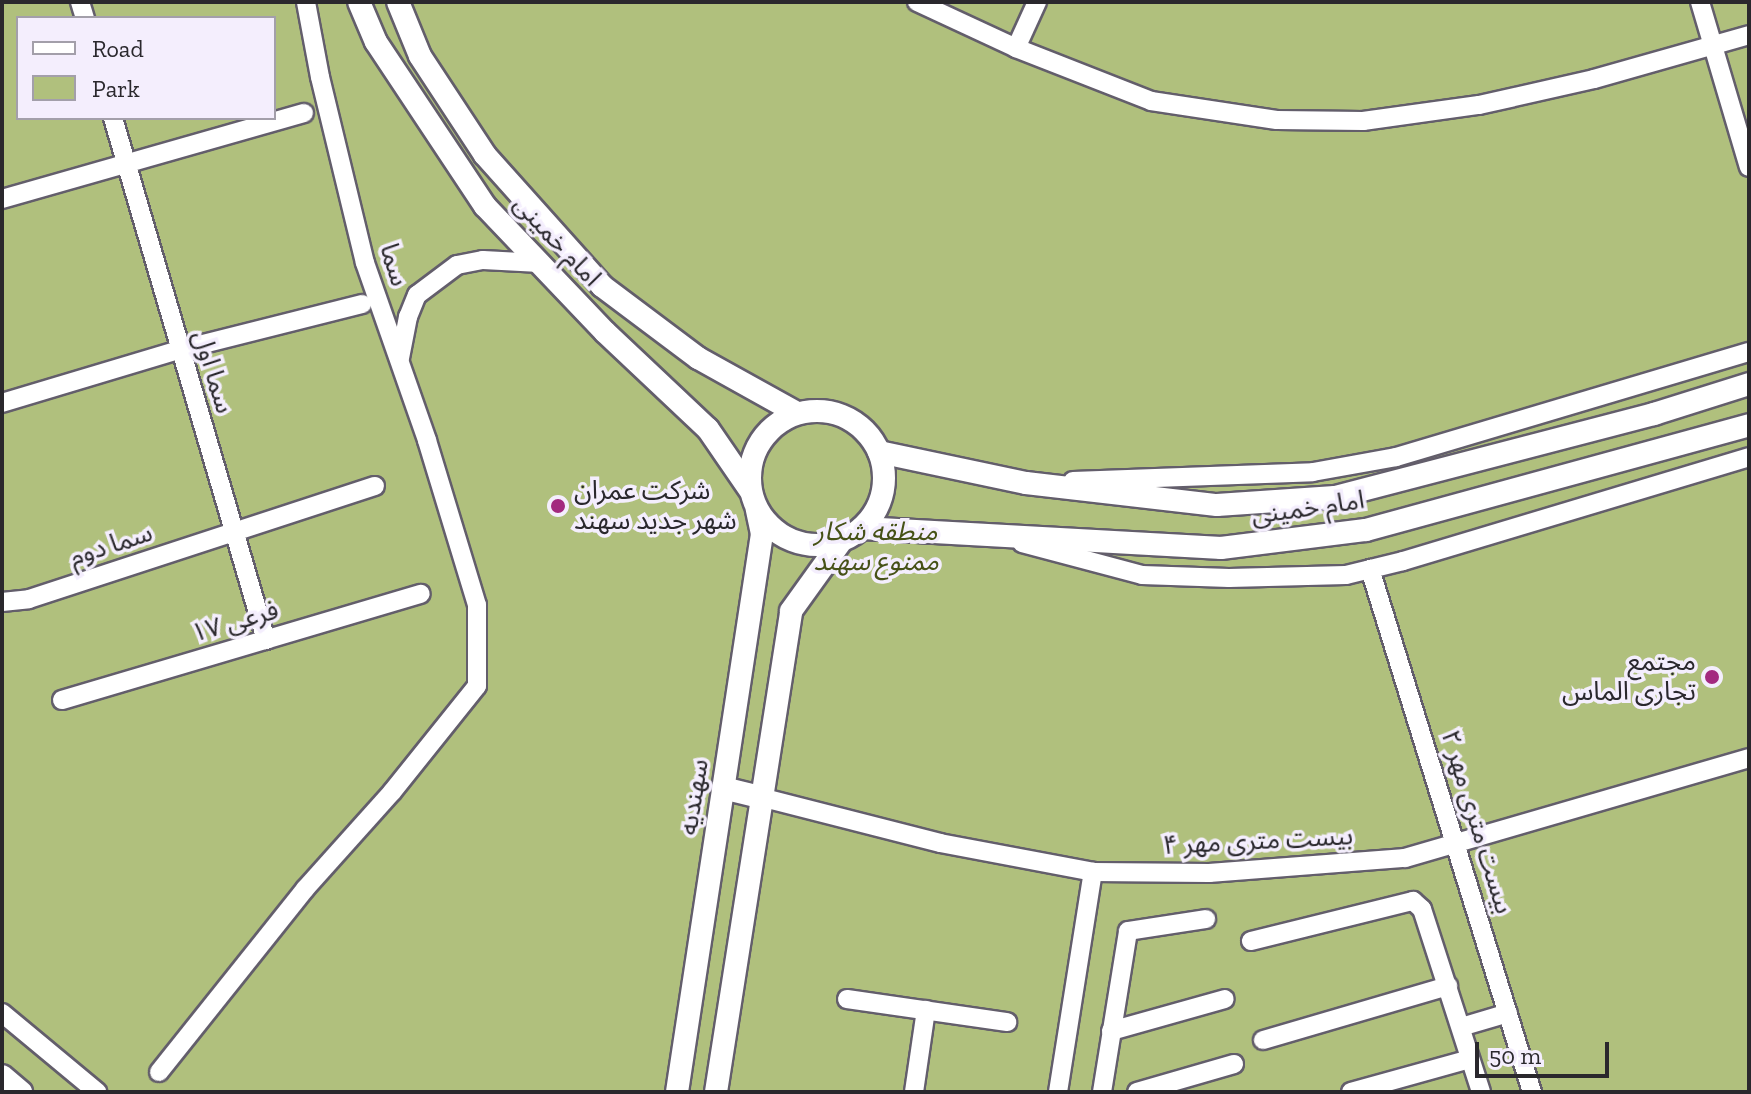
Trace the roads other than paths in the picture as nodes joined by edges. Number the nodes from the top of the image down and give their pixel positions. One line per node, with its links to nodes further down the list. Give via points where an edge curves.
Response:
1 (306, 2): 19 (street, سما, via 365,263)
2 (359, 2): 15 (main road, امام خمینی, via 376,42 485,206)
3 (398, 2): 22 (main road, امام خمینی, via 420,56 485,155 602,286 698,358)
4 (917, 2): 9 (street)
5 (1037, 2): 9 (street)
6 (1700, 2): 8 (street)
7 (1749, 35): 8 (street)
8 (1712, 46): 9 (street, via 1479,105 1363,121 1277,120 1151,101); 13 (street)
9 (1016, 48)
10 (304, 113): 12 (street)
11 (114, 120): 12 (street, سما اول)
12 (126, 163): 14 (street); 17 (street, سما اول)
13 (1749, 167)
14 (2, 199)
15 (540, 263): 19 (street, via 483,260 457,265 417,295); 28 (main road, امام خمینی, via 708,429)
16 (362, 304): 17 (street)
17 (179, 350): 21 (street); 30 (street, سما اول)
18 (1749, 352): 26 (street, via 1396,457 1327,469)
19 (399, 361): 57 (street, سما, via 477,605 477,686)
20 (1749, 384): 26 (main road, امام خمینی, via 1335,497 1217,505)
21 (2, 403)
22 (797, 413): 24 (main road, via 836,413 854,422); 28 (main road, via 765,434 749,470)
23 (1749, 425): 31 (main road, امام خمینی, via 1366,530 1221,548)
24 (879, 452): 26 (main road, امام خمینی); 29 (main road, via 883,493)
25 (1749, 457): 33 (street)
26 (1026, 483)
27 (375, 486): 30 (street, سما دوم)
28 (754, 500): 32 (main road, via 785,537 804,544); 39 (main road, سهندیه, via 762,534)
29 (862, 528): 31 (main road, امام خمینی); 32 (main road)
30 (234, 533): 35 (street, سما دوم, via 29,599); 36 (street, سما اول)
31 (1000, 538): 33 (street, via 1142,575 1346,575)
32 (842, 540): 40 (main road, via 791,611)
33 (1370, 569): 41 (street, بیست متری مهر ۲)
34 (421, 594): 36 (street, فرعی ۱۷)
35 (2, 602)
36 (266, 640): 37 (street, فرعی ۱۷)
37 (62, 700)
38 (1749, 758): 41 (street, بیست متری مهر ۴)
39 (723, 788): 40 (main road); 61 (main road, سهندیه)
40 (764, 798): 42 (street, بیست متری مهر ۴, via 940,843); 62 (main road)
41 (1457, 842): 42 (street, بیست متری مهر ۴, via 1405,858 1331,866); 50 (street, بیست متری مهر ۲)
42 (1093, 872): 64 (street)
43 (1206, 919): 53 (street, via 1128,931)
44 (1251, 941): 45 (street, via 1413,901 1422,909)
45 (1448, 986): 52 (street); 54 (street)
46 (847, 999): 48 (street)
47 (1225, 999): 53 (street)
48 (926, 1010): 51 (street); 63 (street)
49 (2, 1013): 60 (street)
50 (1508, 1013): 52 (street); 69 (street, بیست متری مهر ۲)
51 (1007, 1022)
52 (1461, 1027): 55 (street)
53 (1111, 1031): 65 (street)
54 (1263, 1040)
55 (1470, 1059): 67 (street); 68 (street)
56 (1234, 1064): 66 (street)
57 (159, 1072)
58 (2, 1076): 59 (main road)
59 (21, 1092)
60 (97, 1092)
61 (677, 1092)
62 (716, 1092)
63 (914, 1092)
64 (1058, 1092)
65 (1102, 1092)
66 (1137, 1092)
67 (1351, 1092)
68 (1481, 1092)
69 (1532, 1092)

